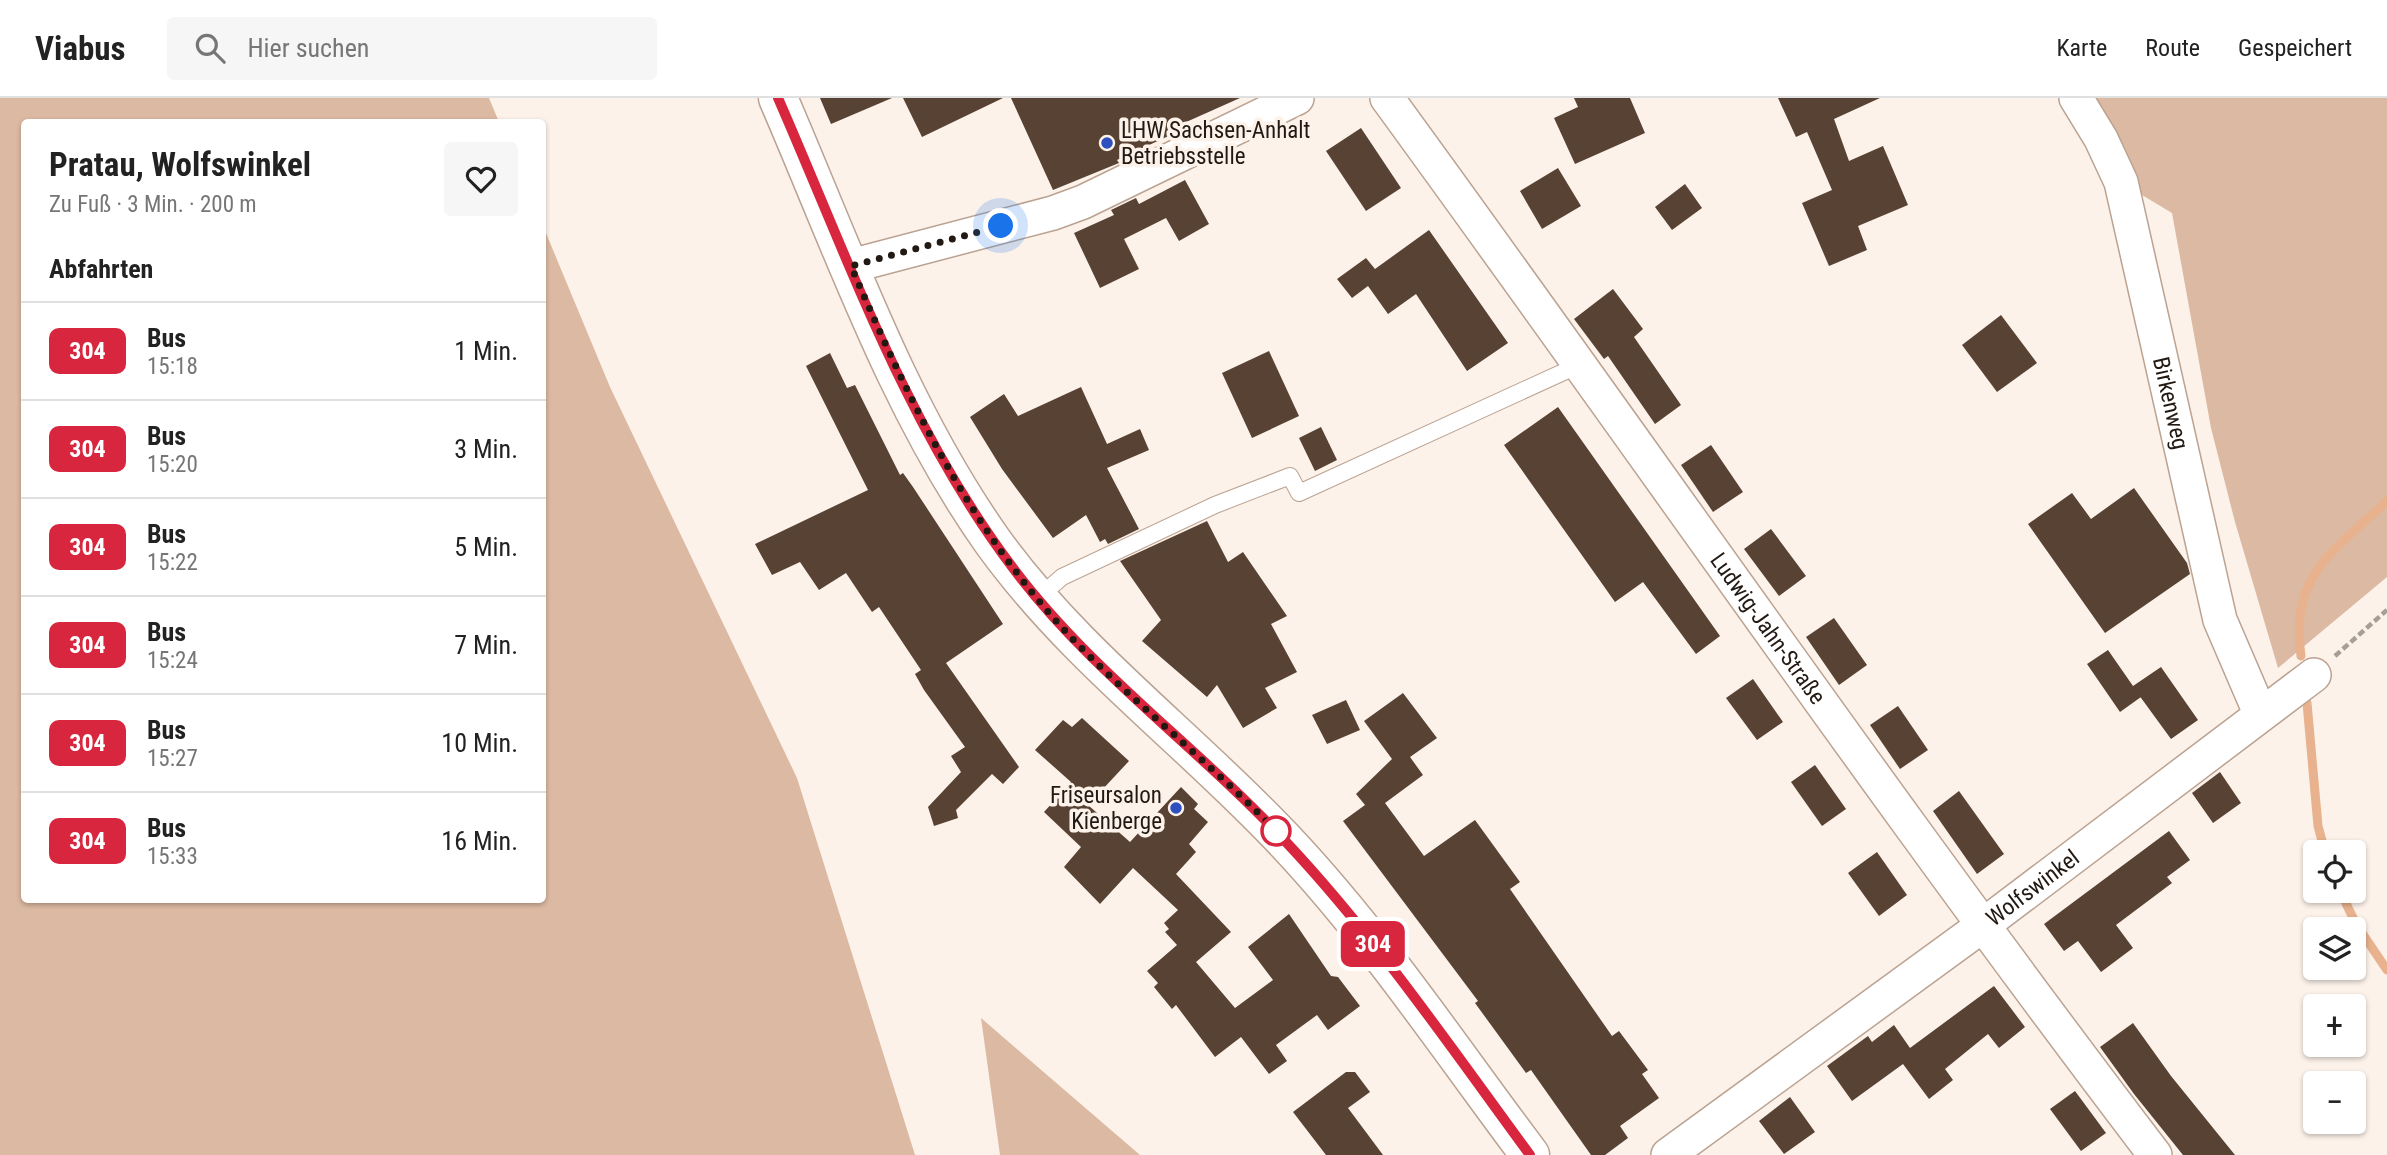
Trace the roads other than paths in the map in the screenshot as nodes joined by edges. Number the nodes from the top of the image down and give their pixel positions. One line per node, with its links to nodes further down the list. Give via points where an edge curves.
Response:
1 (778, 98): 5 (main road)
2 (1297, 98): 5 (street, via 1083,202)
3 (1387, 98): 6 (street, Ludwig-Jahn-Straße)
4 (2076, 98): 9 (street, Birkenweg, via 2121,182 2220,620)
5 (851, 266): 7 (main road, via 935,449 986,531)
6 (1581, 364): 7 (lane, via 1300,493 1290,476 1215,505 1062,577); 10 (street, Ludwig-Jahn-Straße)
7 (1037, 598): 11 (main road, via 1314,873 1376,947)
8 (2314, 675): 9 (street, Wolfswinkel)
9 (2260, 713): 10 (street, Wolfswinkel)
10 (1982, 926): 12 (street, Wolfswinkel); 13 (street, Ludwig-Jahn-Straße)
11 (1530, 1155)
12 (1668, 1155)
13 (2155, 1155)

